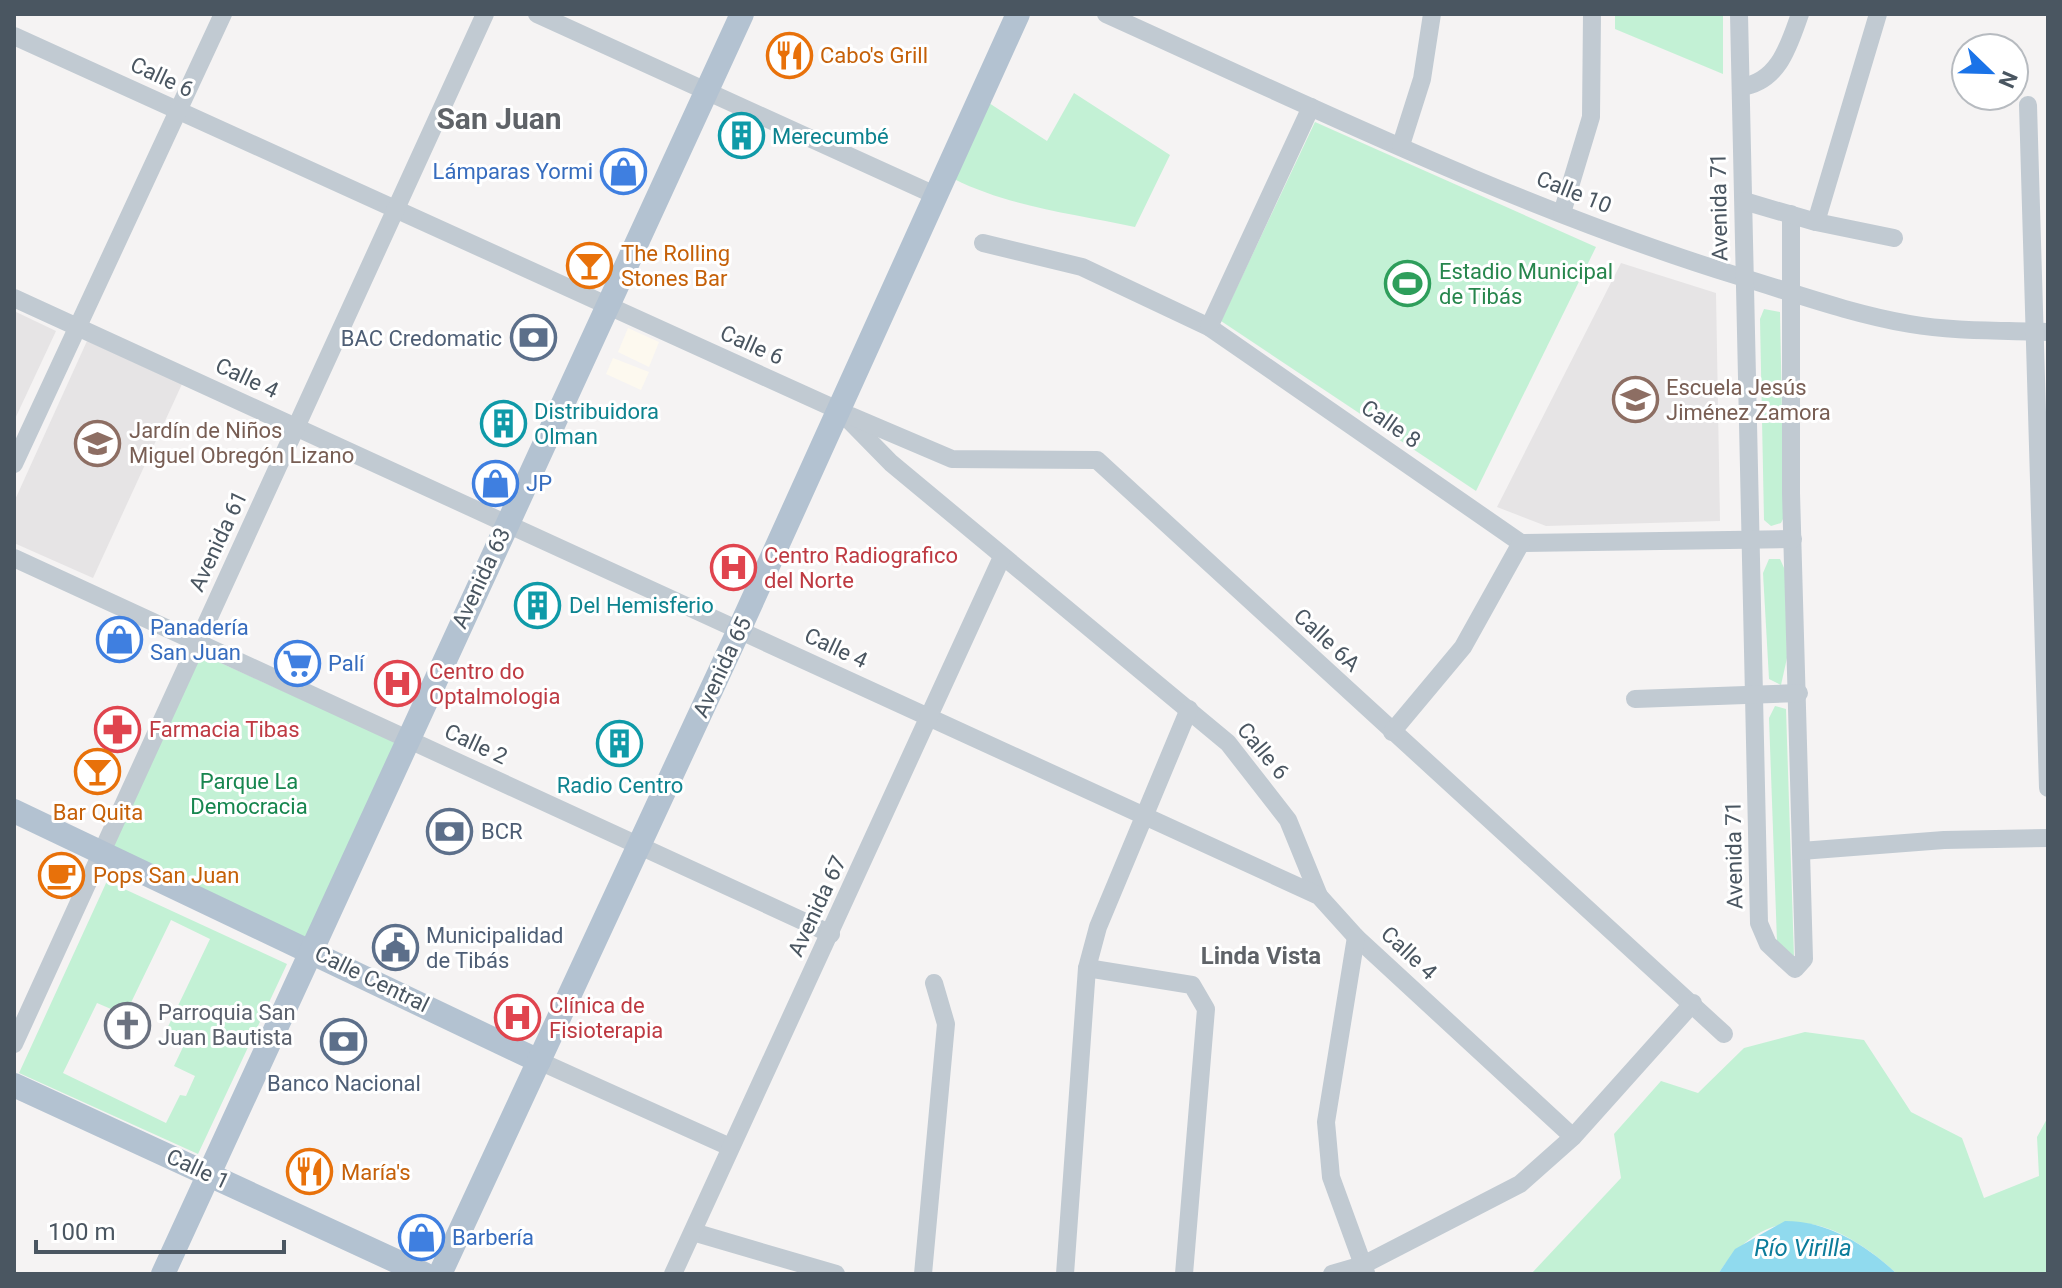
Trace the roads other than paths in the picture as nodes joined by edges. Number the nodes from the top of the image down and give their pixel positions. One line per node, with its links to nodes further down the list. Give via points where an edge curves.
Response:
1 (223, 14): 16 (street)
2 (485, 14): 21 (street, Avenida 61)
3 (537, 14): 14 (street)
4 (742, 14): 14 (main road, Avenida 63)
5 (1018, 14): 19 (main road, Avenida 65)
6 (1106, 14): 15 (street, Calle 10)
7 (1432, 14): 18 (street, via 1422,79)
8 (1592, 14): 22 (street, via 1591,117)
9 (1739, 14): 13 (street, Avenida 71)
10 (1800, 14): 13 (street, via 1773,72)
11 (1878, 14): 24 (street)
12 (14, 36): 16 (street, Calle 6)
13 (1741, 87): 20 (street, Avenida 71)
14 (707, 90): 19 (street); 30 (main road, Avenida 63)
15 (1311, 107): 18 (street, Calle 10); 32 (street)
16 (178, 111): 21 (street, Calle 6); 31 (street)
17 (2028, 112): 33 (street)
18 (1401, 145): 22 (street, Calle 10)
19 (937, 196): 34 (main road, Avenida 65)
20 (1744, 201): 23 (street); 27 (street, Avenida 71)
21 (395, 211): 30 (street, Calle 6); 35 (street, Avenida 61)
22 (1562, 213): 27 (street, Calle 10)
23 (1791, 214): 24 (street); 28 (street, Avenida 71)
24 (1816, 222): 25 (street)
25 (1894, 238)
26 (983, 243): 32 (street, Calle 8, via 1082,267)
27 (1744, 277): 28 (street, Calle 10); 41 (street, Avenida 71)
28 (1789, 292): 33 (street, Calle 10, via 1913,325); 40 (street, Avenida 71)
29 (14, 298): 31 (street, Calle 4)
30 (607, 306): 34 (street, Calle 6); 39 (main road, Avenida 63)
31 (78, 327): 35 (street, Calle 4); 38 (street)
32 (1209, 327): 42 (street, Calle 8)
33 (2041, 331): 54 (street)
34 (840, 411): 36 (street, Calle 6A); 37 (street, Calle 6); 45 (main road, Avenida 65)
35 (296, 427): 39 (street, Calle 4); 46 (street, Avenida 61)
36 (902, 441): 37 (street); 52 (street, Calle 6A, via 952,459 1097,460)
37 (891, 463): 43 (street, Calle 6)
38 (14, 464)
39 (506, 523): 45 (street, Calle 4); 53 (main road, Avenida 63)
40 (1793, 539): 41 (street); 47 (street, Avenida 71)
41 (1749, 540): 42 (street); 48 (street, Avenida 71)
42 (1521, 543): 52 (street, via 1463,647)
43 (1002, 557): 50 (street, Calle 6); 51 (street, Avenida 67)
44 (14, 558): 46 (street, Calle 2)
45 (739, 630): 51 (street, Calle 4); 58 (main road, Avenida 65)
46 (198, 643): 53 (street, Calle 2); 60 (street, Avenida 61)
47 (1799, 693): 48 (street); 59 (street, Avenida 71)
48 (1753, 694): 49 (street); 59 (street, Avenida 71, via 1759,923 1768,944 1795,969 1804,959)
49 (1635, 699)
50 (1189, 709): 56 (street); 61 (street, Calle 6, via 1228,743 1288,820)
51 (929, 718): 56 (street, Calle 4); 62 (street, Avenida 67)
52 (1392, 732): 67 (street, Calle 6A)
53 (407, 738): 58 (street, Calle 2); 64 (main road, Avenida 63)
54 (2048, 788)
55 (14, 811): 60 (main road, Calle Central)
56 (1145, 817): 61 (street, Calle 4); 65 (street, via 1098,927)
57 (2048, 838): 59 (street)
58 (638, 847): 62 (street, Calle 2); 70 (main road, Avenida 65)
59 (1801, 851)
60 (102, 852): 64 (main road, Calle Central); 69 (street, Avenida 61)
61 (1319, 896): 63 (street, Calle 4)
62 (831, 934): 73 (street, Avenida 67)
63 (1356, 937): 72 (street, Calle 4); 76 (street, via 1326,1122 1331,1177)
64 (312, 950): 70 (main road, Calle Central); 74 (main road, Avenida 63)
65 (1087, 968): 83 (street); 84 (street, via 1192,985 1206,1009)
66 (934, 983): 82 (street, via 946,1024)
67 (1693, 1003): 68 (street, Calle 6A); 72 (street)
68 (1724, 1034)
69 (14, 1044)
70 (539, 1061): 73 (street, Calle Central); 79 (main road, Avenida 65)
71 (14, 1085): 74 (main road, Calle 1)
72 (1573, 1137): 76 (street, via 1520,1184)
73 (730, 1147): 75 (street, Avenida 67)
74 (209, 1173): 77 (main road, Avenida 63); 78 (main road, Calle 1)
75 (693, 1232): 80 (street, Avenida 67); 81 (street)
76 (1365, 1269): 85 (street)
77 (163, 1274)
78 (424, 1274)
79 (440, 1274)
80 (673, 1274)
81 (836, 1274)
82 (923, 1274)
83 (1065, 1274)
84 (1184, 1274)
85 (1332, 1274)

